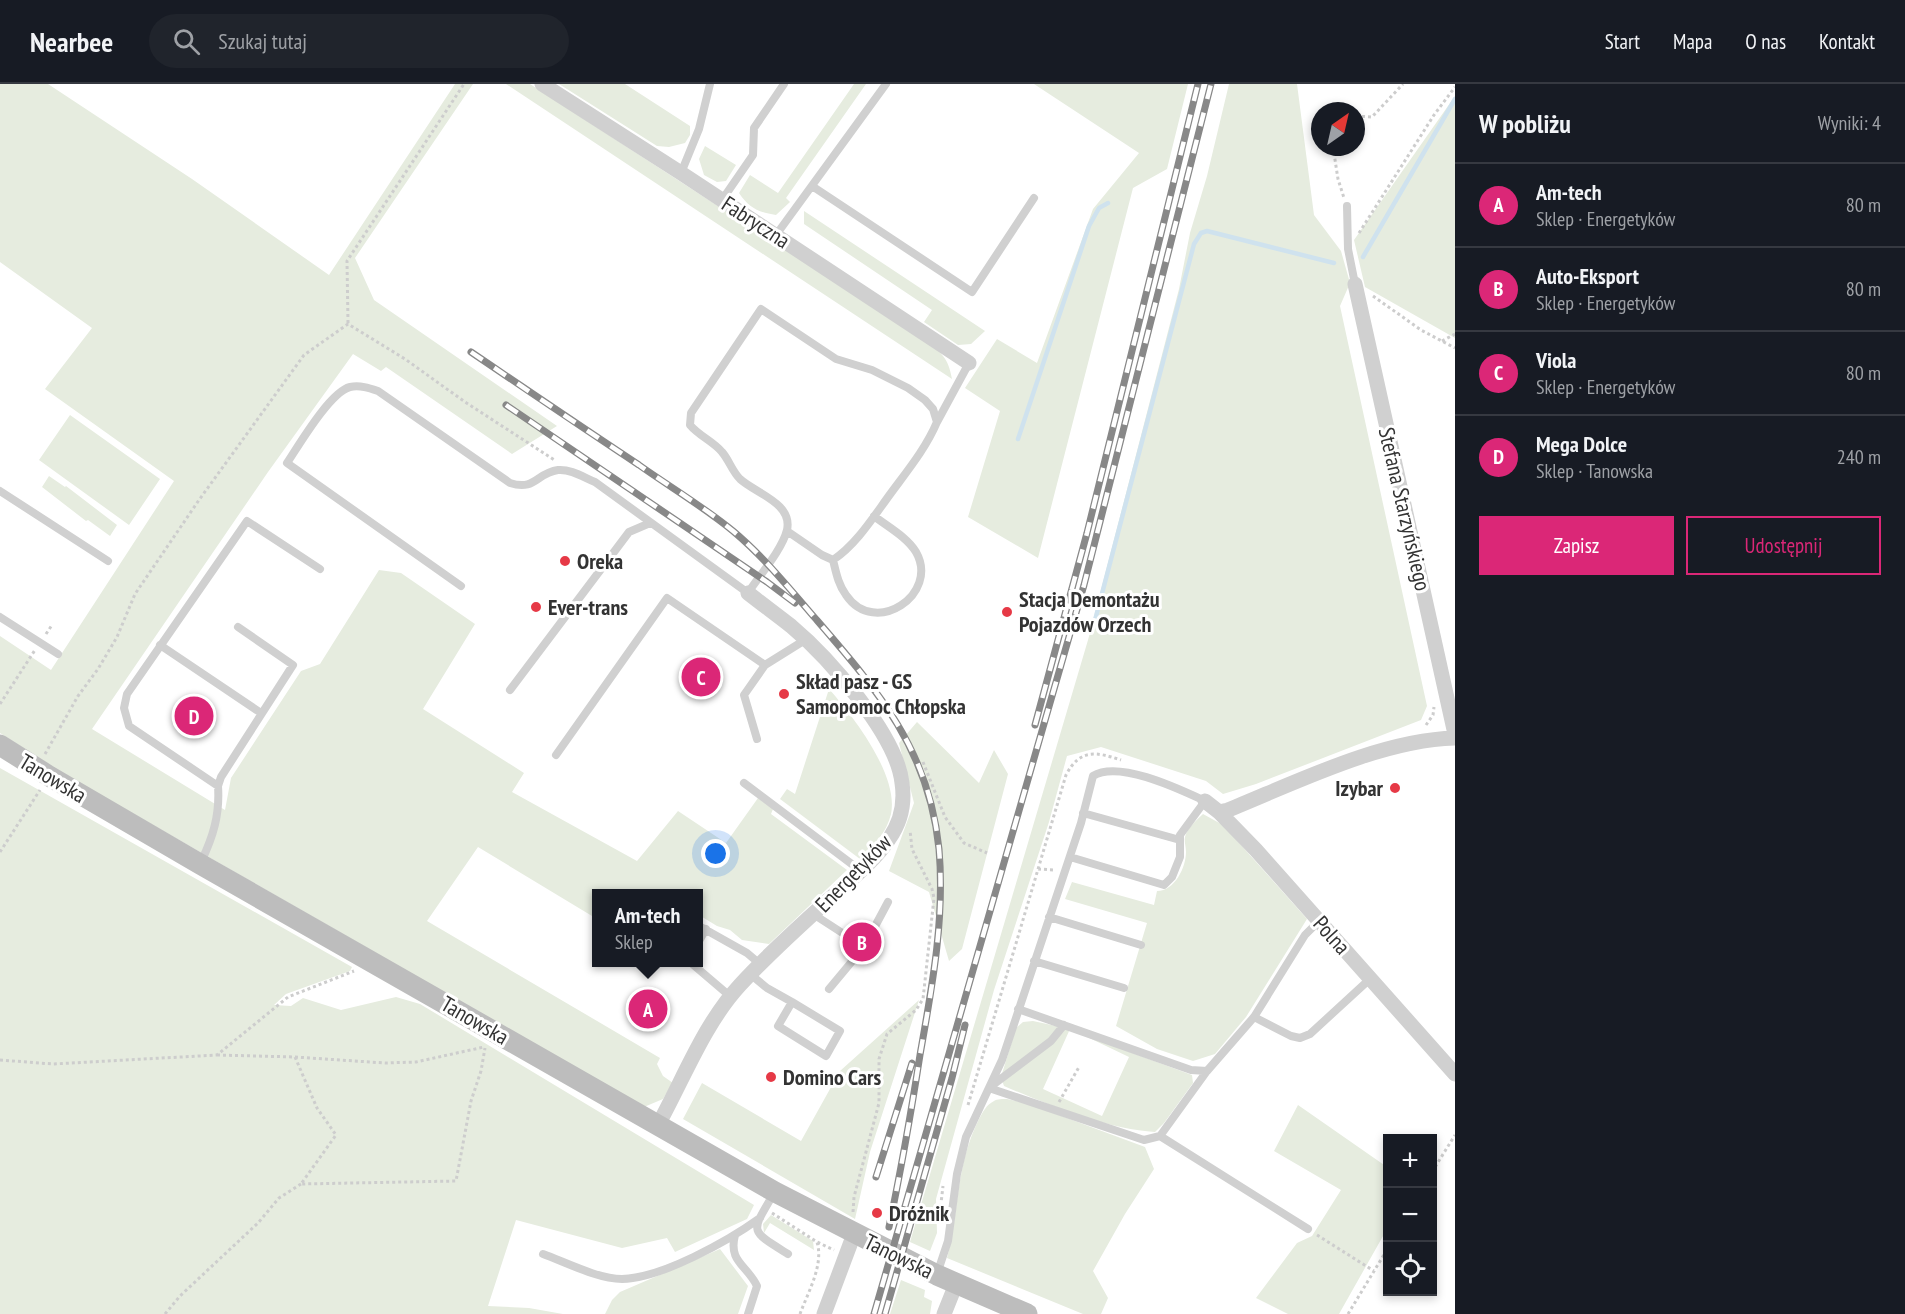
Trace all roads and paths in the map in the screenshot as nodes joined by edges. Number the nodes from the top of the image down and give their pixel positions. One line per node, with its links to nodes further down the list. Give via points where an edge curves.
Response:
1 (464, 84): 18 (path, via 347,261)
2 (542, 84): 10 (street, Fabryczna)
3 (710, 84): 10 (lane, via 699,129)
4 (784, 84): 13 (lane, via 754,128 753,155)
5 (886, 84): 11 (lane)
6 (1403, 84): 8 (path, via 1372,117)
7 (1455, 87): 16 (path)
8 (1365, 117)
9 (1334, 156): 14 (path)
10 (681, 173): 13 (street, Fabryczna)
11 (812, 186): 12 (lane, via 972,292); 15 (lane)
12 (1034, 198)
13 (722, 200): 15 (street, Fabryczna)
14 (1347, 206): 16 (lane)
15 (776, 235): 22 (street, Fabryczna)
16 (1348, 249): 17 (lane)
17 (1355, 284): 20 (path); 47 (street, Stefana Starzyńskiego)
18 (348, 324): 24 (path); 53 (path, via 304,355 192,510 135,594 117,637 78,696)
19 (1455, 334): 20 (path)
20 (1442, 341): 21 (path)
21 (1455, 348)
22 (969, 363): 23 (lane)
23 (937, 422): 26 (lane, via 930,440); 28 (lane, via 933,409 908,388 884,375 836,359 761,309 691,413 690,425 721,450 738,477 777,504 787,521)
24 (573, 472): 27 (lane, via 595,482); 32 (lane, via 559,470 520,486 510,483 378,391 349,387 334,396 287,463)
25 (0, 491): 30 (lane)
26 (874, 516): 29 (lane, via 845,552); 29 (lane, via 917,554 922,570 910,598 886,613 861,608 839,584)
27 (650, 523): 33 (lane); 42 (lane, via 629,532)
28 (787, 531): 29 (lane); 33 (lane)
29 (833, 560)
30 (108, 561)
31 (320, 569): 39 (lane, via 247,520)
32 (461, 586)
33 (748, 593): 37 (street, Energetyków)
34 (0, 617): 38 (lane)
35 (52, 625): 38 (path)
36 (238, 627): 45 (lane, via 293,665)
37 (805, 640): 41 (lane); 57 (street, Energetyków, via 875,722 894,756 902,782)
38 (40, 643): 40 (lane); 43 (path)
39 (160, 645): 45 (lane); 55 (lane, via 127,694 124,708 129,726)
40 (58, 654)
41 (765, 665): 48 (lane, via 744,695); 50 (lane, via 667,598)
42 (510, 690)
43 (0, 704)
44 (1434, 706): 46 (path)
45 (261, 713): 55 (lane)
46 (1424, 727)
47 (1455, 736): 58 (street, via 1353,759)
48 (756, 739)
49 (0, 745): 53 (main road, Tanowska)
50 (556, 755)
51 (1122, 760): 65 (path, via 1100,753 1088,754 1071,766)
52 (923, 762): 62 (path, via 945,817 964,843)
53 (43, 772): 61 (path); 64 (main road, Tanowska)
54 (744, 783): 67 (lane)
55 (218, 786): 64 (lane, via 217,820)
56 (1205, 801): 58 (street, Polna); 59 (lane, via 1152,779 1101,772 1093,776); 60 (lane, via 1183,829)
57 (902, 812): 67 (street, Energetyków, via 890,838); 107 (path, via 912,849 934,898 922,999 887,1034 879,1059 879,1103 854,1197)
58 (1219, 812): 71 (street, Polna)
59 (1083, 813): 60 (lane); 63 (lane)
60 (1180, 840): 63 (lane, via 1180,857 1164,885)
61 (0, 852)
62 (987, 852)
63 (1070, 857): 66 (lane)
64 (200, 864): 75 (main road, Tanowska)
65 (1038, 869): 66 (path); 96 (path)
66 (1065, 870): 70 (lane)
67 (861, 871): 69 (street, Energetyków)
68 (888, 902): 74 (lane)
69 (813, 914): 74 (lane); 78 (street, Energetyków)
70 (1049, 916): 73 (lane); 76 (lane)
71 (1319, 921): 79 (street, Polna); 85 (lane, via 1305,935)
72 (703, 929): 78 (lane, via 747,952)
73 (1141, 945)
74 (864, 947): 81 (lane)
75 (370, 961): 87 (main road, Tanowska); 88 (path, via 360,969 288,997)
76 (1034, 961): 80 (lane); 84 (lane)
77 (695, 967): 82 (lane)
78 (755, 969): 82 (street, Energetyków); 83 (lane, via 767,988)
79 (1371, 978): 85 (lane, via 1310,1034 1300,1038); 93 (street, Polna)
80 (1124, 988)
81 (829, 989)
82 (730, 997): 97 (street, Energetyków)
83 (792, 1002): 83 (lane, via 840,1031 826,1056 778,1026)
84 (1018, 1009): 86 (lane); 94 (lane)
85 (1254, 1017): 92 (lane)
86 (1064, 1025): 92 (lane, via 1191,1070); 94 (lane, via 1051,1041)
87 (492, 1040): 89 (path, via 416,1062); 97 (main road, Tanowska); 102 (path, via 471,1101 456,1181)
88 (217, 1055): 89 (path); 90 (path, via 53,1064)
89 (295, 1057): 102 (path, via 317,1108 336,1135)
90 (0, 1060)
91 (1079, 1067): 95 (path)
92 (1207, 1071): 99 (lane)
93 (1455, 1074)
94 (989, 1088): 99 (lane, via 1144,1140); 114 (lane, via 964,1146 957,1174)
95 (1062, 1097)
96 (965, 1115)
97 (658, 1125): 103 (main road, Tanowska)
98 (1455, 1135): 100 (path)
99 (1160, 1136): 108 (lane)
100 (1437, 1164)
101 (945, 1182): 106 (path)
102 (301, 1184): 115 (path, via 279,1198)
103 (775, 1191): 105 (lane); 107 (main road, Tanowska)
104 (773, 1214): 117 (path, via 817,1242 820,1252)
105 (760, 1218): 109 (lane); 111 (lane, via 760,1237)
106 (941, 1220)
107 (853, 1227): 114 (main road, Tanowska); 118 (street)
108 (1308, 1229): 113 (path)
109 (735, 1234): 110 (lane, via 666,1268 629,1278 608,1277); 116 (lane, via 735,1258 757,1286)
110 (543, 1254)
111 (788, 1254)
112 (1383, 1256): 113 (path)
113 (1374, 1271): 121 (path)
114 (946, 1280): 119 (street); 120 (main road, Tanowska)
115 (165, 1314)
116 (748, 1314)
117 (800, 1314)
118 (824, 1314)
119 (944, 1314)
120 (1027, 1314)
121 (1348, 1314)

